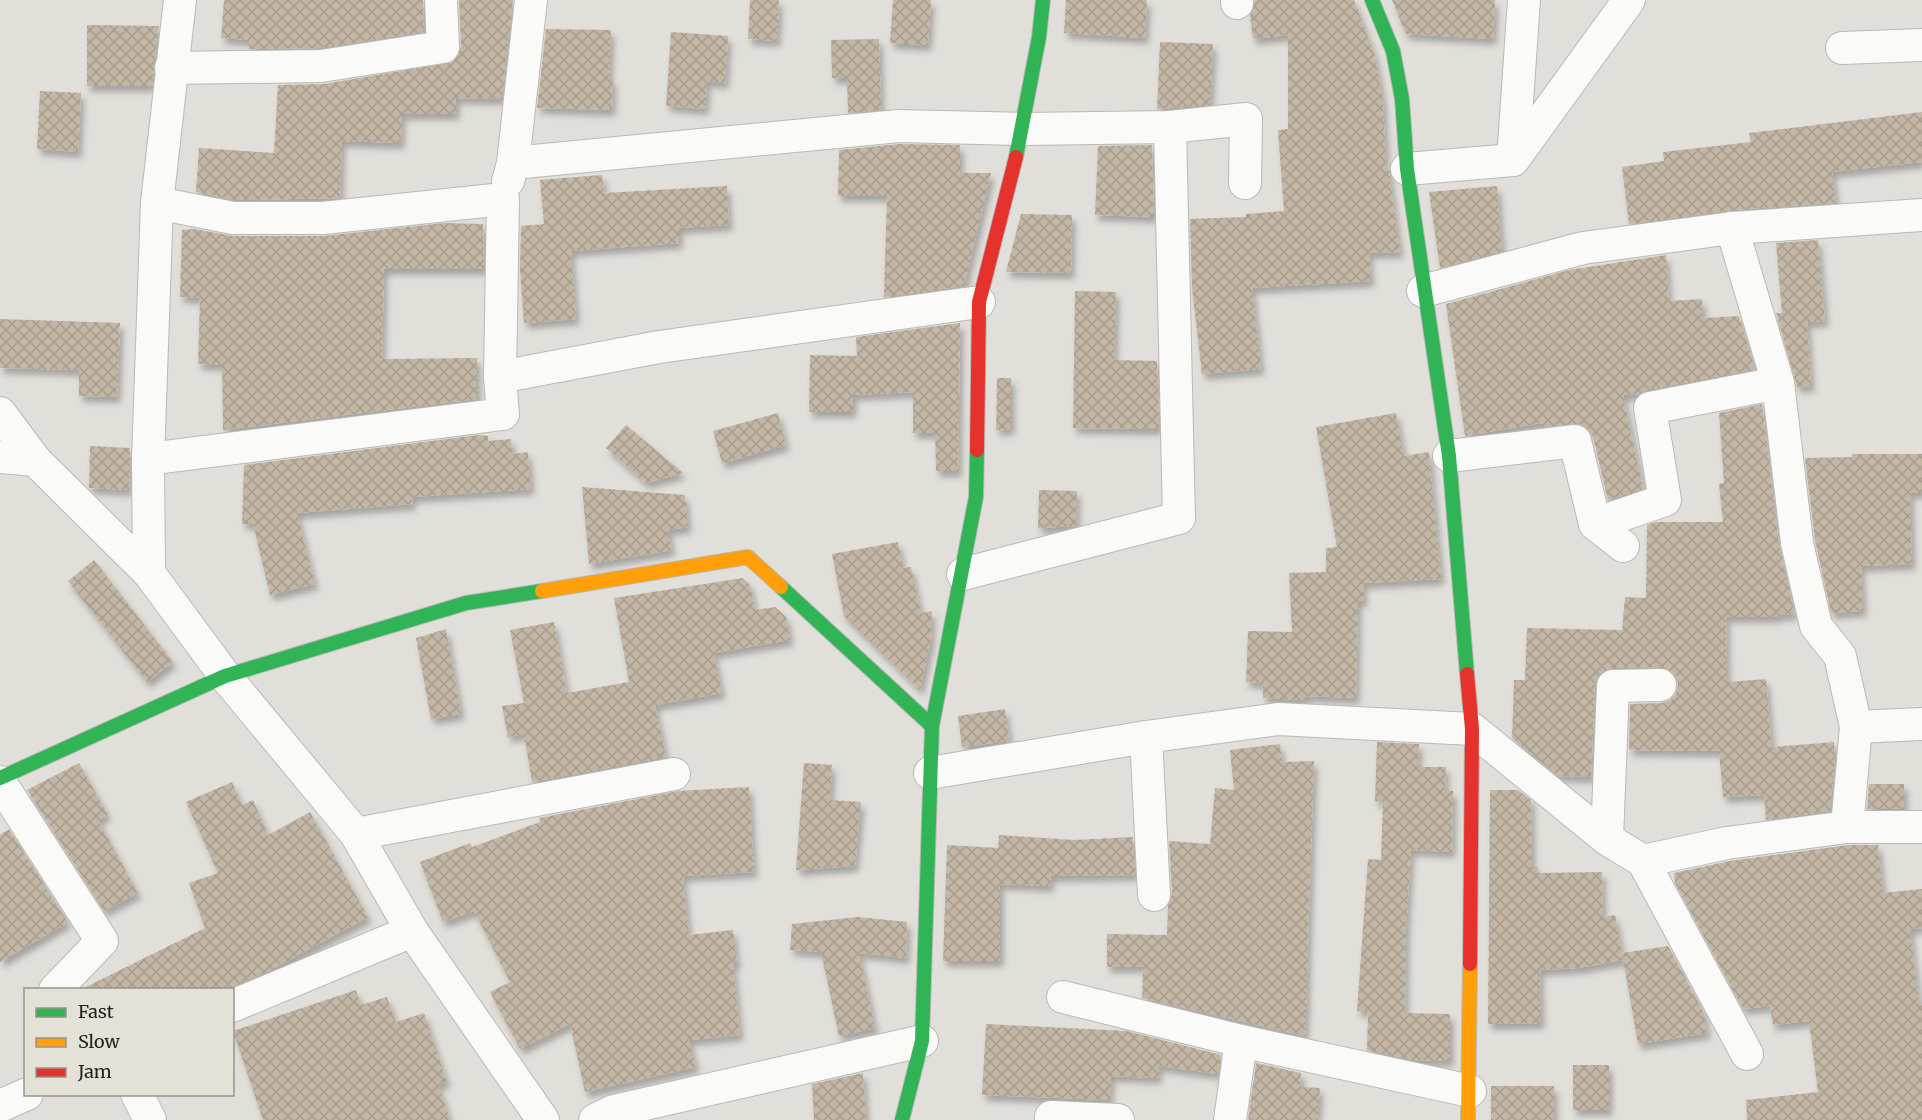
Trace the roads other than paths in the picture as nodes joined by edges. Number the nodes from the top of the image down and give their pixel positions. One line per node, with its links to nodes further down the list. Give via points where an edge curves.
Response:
1 (180, 0): 10 (street)
2 (441, 0): 10 (street, via 443,46 321,66)
3 (531, 0): 14 (street)
4 (1043, 0): 12 (street)
5 (1372, 0): 15 (street, via 1393,51 1402,99)
6 (1524, 0): 13 (street)
7 (1629, 0): 13 (street)
8 (1922, 45): 9 (street)
9 (1842, 48)
10 (171, 68): 18 (street)
11 (1170, 127): 12 (street); 16 (street, via 1246,119); 33 (street, via 1179,518)
12 (1023, 129): 14 (street, via 898,126); 22 (street)
13 (1513, 160): 15 (street)
14 (513, 163): 17 (street)
15 (1407, 169): 21 (street)
16 (1245, 183)
17 (503, 200): 18 (street, via 323,218 233,218); 23 (street)
18 (157, 203): 28 (street)
19 (1922, 215): 20 (street)
20 (1732, 228): 21 (street, via 1583,248); 24 (street)
21 (1423, 291): 26 (street)
22 (979, 302): 23 (street, via 658,347); 33 (street, via 976,497)
23 (500, 377): 28 (street, via 502,414)
24 (1778, 383): 30 (street, via 1650,408 1665,500); 38 (street, via 1804,574 1816,626 1840,656)
25 (0, 412): 29 (street)
26 (1449, 456): 30 (street, via 1575,441); 39 (street)
27 (0, 457): 29 (street)
28 (148, 459): 32 (street)
29 (35, 460): 32 (street)
30 (1595, 524): 31 (street)
31 (1623, 546)
32 (149, 573): 34 (street)
33 (963, 574): 37 (street)
34 (225, 676): 37 (street, via 466,603 748,557); 43 (street); 46 (street)
35 (1660, 685): 47 (street, via 1613,686)
36 (1922, 724): 38 (street)
37 (932, 726): 41 (street)
38 (1856, 727): 44 (street)
39 (1472, 729): 40 (street, via 1278,719); 47 (street); 60 (street)
40 (1146, 737): 41 (street); 49 (street)
41 (930, 773): 54 (street)
42 (674, 774): 46 (street)
43 (0, 780): 51 (street, via 102,941)
44 (1847, 827): 45 (street); 48 (street, via 1727,843)
45 (1922, 827)
46 (356, 834): 50 (street)
47 (1607, 840): 48 (street)
48 (1643, 861): 56 (street)
49 (1154, 895)
50 (412, 931): 53 (street); 63 (street)
51 (57, 988)
52 (1063, 997): 55 (street)
53 (234, 1005)
54 (922, 1041): 64 (street, via 614,1111); 65 (street)
55 (1241, 1041): 60 (street); 67 (street)
56 (1747, 1054)
57 (25, 1096): 59 (street)
58 (138, 1096): 62 (street)
59 (0, 1106)
60 (1469, 1106)
61 (1051, 1118): 66 (street)
62 (150, 1120)
63 (543, 1120)
64 (595, 1120)
65 (902, 1120)
66 (1118, 1120)
67 (1230, 1120)

